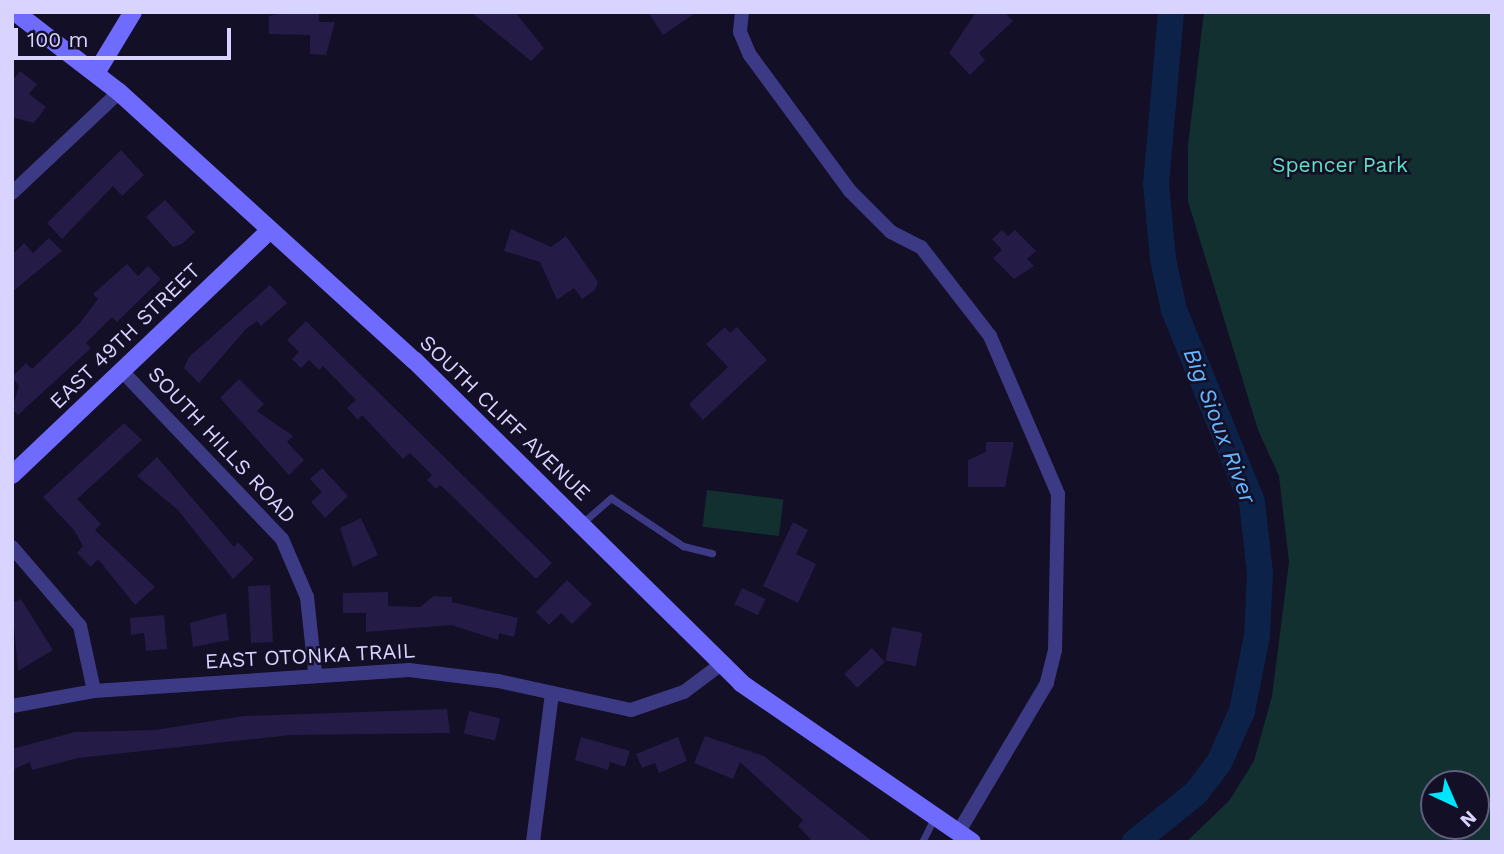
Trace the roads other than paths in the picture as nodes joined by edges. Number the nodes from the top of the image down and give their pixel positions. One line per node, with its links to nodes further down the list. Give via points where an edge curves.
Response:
1 (15, 12): 4 (main road, SOUTH CLIFF AVENUE)
2 (133, 12): 4 (main road)
3 (742, 12): 19 (street, via 740,32 750,55 850,191 891,232 921,247 990,336 1058,494 1055,650 1047,682)
4 (96, 72): 5 (main road, SOUTH CLIFF AVENUE)
5 (119, 92): 6 (street); 7 (main road, SOUTH CLIFF AVENUE)
6 (12, 193)
7 (269, 231): 8 (main road, EAST 49TH STREET); 10 (main road, SOUTH CLIFF AVENUE, via 457,400)
8 (122, 370): 9 (main road, EAST 49TH STREET); 14 (street, SOUTH HILLS ROAD, via 282,539 302,578)
9 (12, 475)
10 (581, 524): 12 (lane, via 611,498 683,546); 13 (main road, SOUTH CLIFF AVENUE)
11 (12, 547): 15 (street, via 80,626)
12 (712, 553)
13 (720, 665): 16 (street, EAST OTONKA TRAIL, via 684,692 631,710); 18 (main road, SOUTH CLIFF AVENUE, via 789,721)
14 (315, 672): 15 (street, EAST OTONKA TRAIL); 16 (street, EAST OTONKA TRAIL, via 409,670)
15 (94, 691): 17 (street, EAST OTONKA TRAIL)
16 (552, 693): 20 (street)
17 (12, 706)
18 (934, 818): 19 (main road, SOUTH CLIFF AVENUE); 21 (lane)
19 (957, 835)
20 (533, 842)
21 (922, 842)

